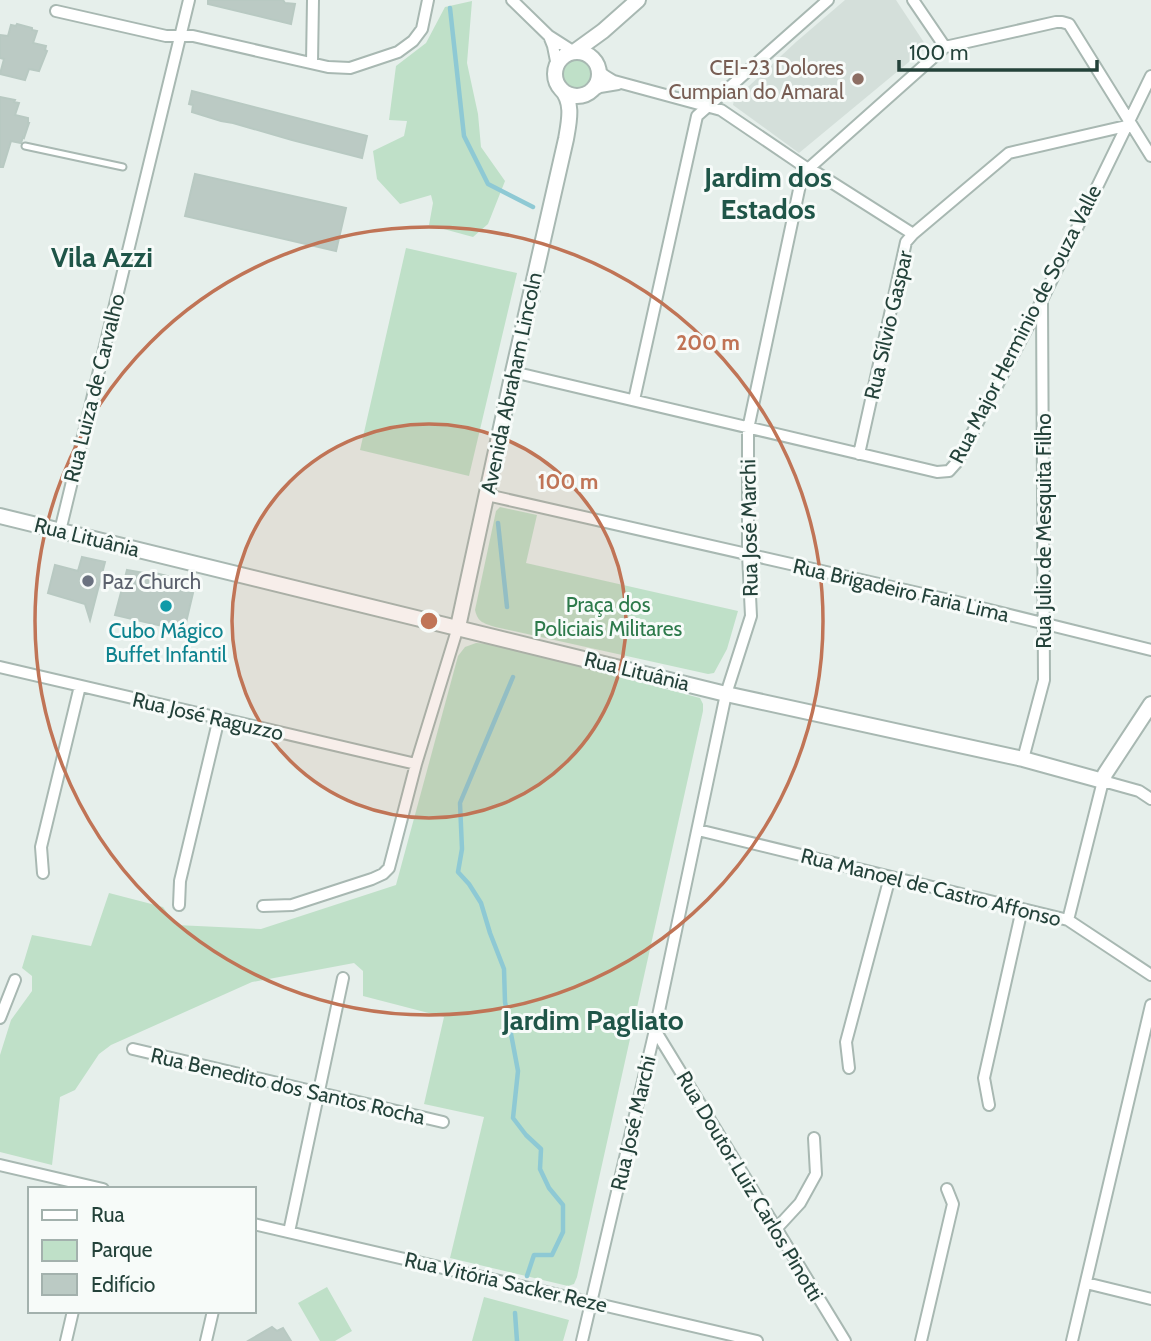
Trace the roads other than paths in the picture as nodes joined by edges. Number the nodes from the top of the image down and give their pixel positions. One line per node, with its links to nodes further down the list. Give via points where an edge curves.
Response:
1 (189, 0): 11 (street, Rua Luiza de Carvalho)
2 (313, 0): 14 (street)
3 (428, 0): 14 (street, via 422,29 398,52 350,68)
4 (512, 0): 10 (street)
5 (638, 0): 9 (street)
6 (828, 0): 21 (street)
7 (913, 0): 12 (street)
8 (56, 10): 11 (street)
9 (603, 31): 13 (street); 16 (street, via 594,50)
10 (549, 36): 13 (street); 15 (street)
11 (181, 37): 14 (street); 38 (street, Rua Luiza de Carvalho)
12 (945, 47): 22 (street, Rua José Marchi, via 1056,22 1069,24); 27 (street, Rua José Marchi)
13 (574, 52): 15 (street); 16 (street, via 588,55)
14 (312, 63)
15 (557, 66): 19 (street, via 556,81)
16 (597, 66): 18 (street, via 604,76); 20 (street, via 599,80)
17 (1151, 76): 22 (street, Rua Major Herminio de Souza Valle)
18 (627, 85): 20 (street, via 607,85); 21 (street)
19 (563, 90): 20 (street, via 579,96); 23 (street, Avenida Abraham Lincoln, via 570,112)
20 (589, 92): 23 (street, Avenida Abraham Lincoln)
21 (709, 106): 27 (street); 33 (street, via 697,116)
22 (1128, 123): 25 (street, Rua José Marchi); 28 (street, Rua Sílvio Gaspar, via 1009,153); 29 (street, Rua Major Herminio de Souza Valle)
23 (566, 139): 32 (street, Avenida Abraham Lincoln)
24 (25, 146): 26 (lane)
25 (1151, 156)
26 (123, 167)
27 (808, 169): 28 (street); 34 (street, Rua José Marchi, via 800,185)
28 (913, 234): 35 (street, Rua Sílvio Gaspar, via 906,242)
29 (1042, 300): 30 (street, Rua Major Herminio de Souza Valle); 31 (street, Rua Julio de Mesquita Filho)
30 (1016, 349): 31 (street, via 1029,344); 35 (street, Rua Major Herminio de Souza Valle, via 949,471)
31 (1042, 352): 40 (street, Rua Julio de Mesquita Filho)
32 (513, 372): 33 (street, Rua Major Herminio de Souza Valle); 36 (street, Avenida Abraham Lincoln)
33 (634, 400): 34 (street, Rua Major Herminio de Souza Valle)
34 (748, 429): 35 (street, Rua Major Herminio de Souza Valle); 39 (street, Rua José Marchi)
35 (859, 454)
36 (486, 495): 39 (street, Rua Brigadeiro Faria Lima); 41 (street, Avenida Abraham Lincoln)
37 (0, 516): 38 (street, Rua Lituânia)
38 (60, 531): 41 (street, Rua Lituânia)
39 (748, 554): 40 (street, Rua Brigadeiro Faria Lima); 45 (street, Rua José Marchi, via 751,616)
40 (1044, 623): 42 (street, Rua Brigadeiro Faria Lima); 48 (street, Rua Julio de Mesquita Filho, via 1044,680)
41 (458, 627): 45 (street, Rua Lituânia); 49 (street)
42 (1151, 650)
43 (0, 667): 44 (street, Rua José Raguzzo)
44 (80, 686): 47 (street, Rua José Raguzzo); 53 (street, via 41,847)
45 (726, 694): 48 (street, Rua Lituânia); 52 (street, Rua José Marchi)
46 (1151, 704): 50 (street)
47 (219, 718): 49 (street, Rua José Raguzzo); 55 (street, via 180,881)
48 (1023, 759): 50 (street, Rua Lituânia)
49 (416, 764): 56 (street, via 389,868 383,874 292,905)
50 (1103, 781): 51 (street, Rua Lituânia); 58 (street)
51 (1151, 799)
52 (698, 830): 54 (street, Rua Manoel de Castro Affonso); 64 (street, Rua José Marchi)
53 (43, 873)
54 (890, 877): 57 (street, Rua Manoel de Castro Affonso); 66 (street, via 846,1042)
55 (179, 905)
56 (264, 906)
57 (1022, 909): 58 (street, Rua Manoel de Castro Affonso); 68 (street, via 984,1078)
58 (1068, 920): 59 (street, Rua Manoel de Castro Affonso)
59 (1151, 975)
60 (343, 978): 67 (street)
61 (15, 980): 63 (street)
62 (1151, 1005): 77 (street)
63 (0, 1018)
64 (654, 1030): 75 (street, Rua Doutor Luiz Carlos Pinotti); 79 (street, Rua José Marchi)
65 (133, 1049): 67 (street, Rua Benedito dos Santos Rocha)
66 (849, 1068)
67 (318, 1093): 69 (street, Rua Benedito dos Santos Rocha); 76 (street)
68 (989, 1105)
69 (443, 1122)
70 (814, 1138): 75 (street, via 816,1174 800,1203)
71 (0, 1165): 72 (street)
72 (97, 1187)
73 (947, 1189): 88 (street, via 953,1205)
74 (256, 1224): 76 (street, Rua Vitória Sacker Reze)
75 (776, 1229): 87 (street, Rua Doutor Luiz Carlos Pinotti)
76 (289, 1232): 79 (street, Rua Vitória Sacker Reze)
77 (1086, 1283): 78 (street); 89 (street)
78 (1151, 1299)
79 (591, 1302): 82 (street, Rua Vitória Sacker Reze); 85 (street, Rua José Marchi)
80 (73, 1313): 83 (street)
81 (213, 1313): 84 (street)
82 (730, 1338): 86 (street, Rua Vitória Sacker Reze)
83 (66, 1341)
84 (206, 1341)
85 (582, 1341)
86 (757, 1341)
87 (845, 1341)
88 (921, 1341)
89 (1072, 1341)

